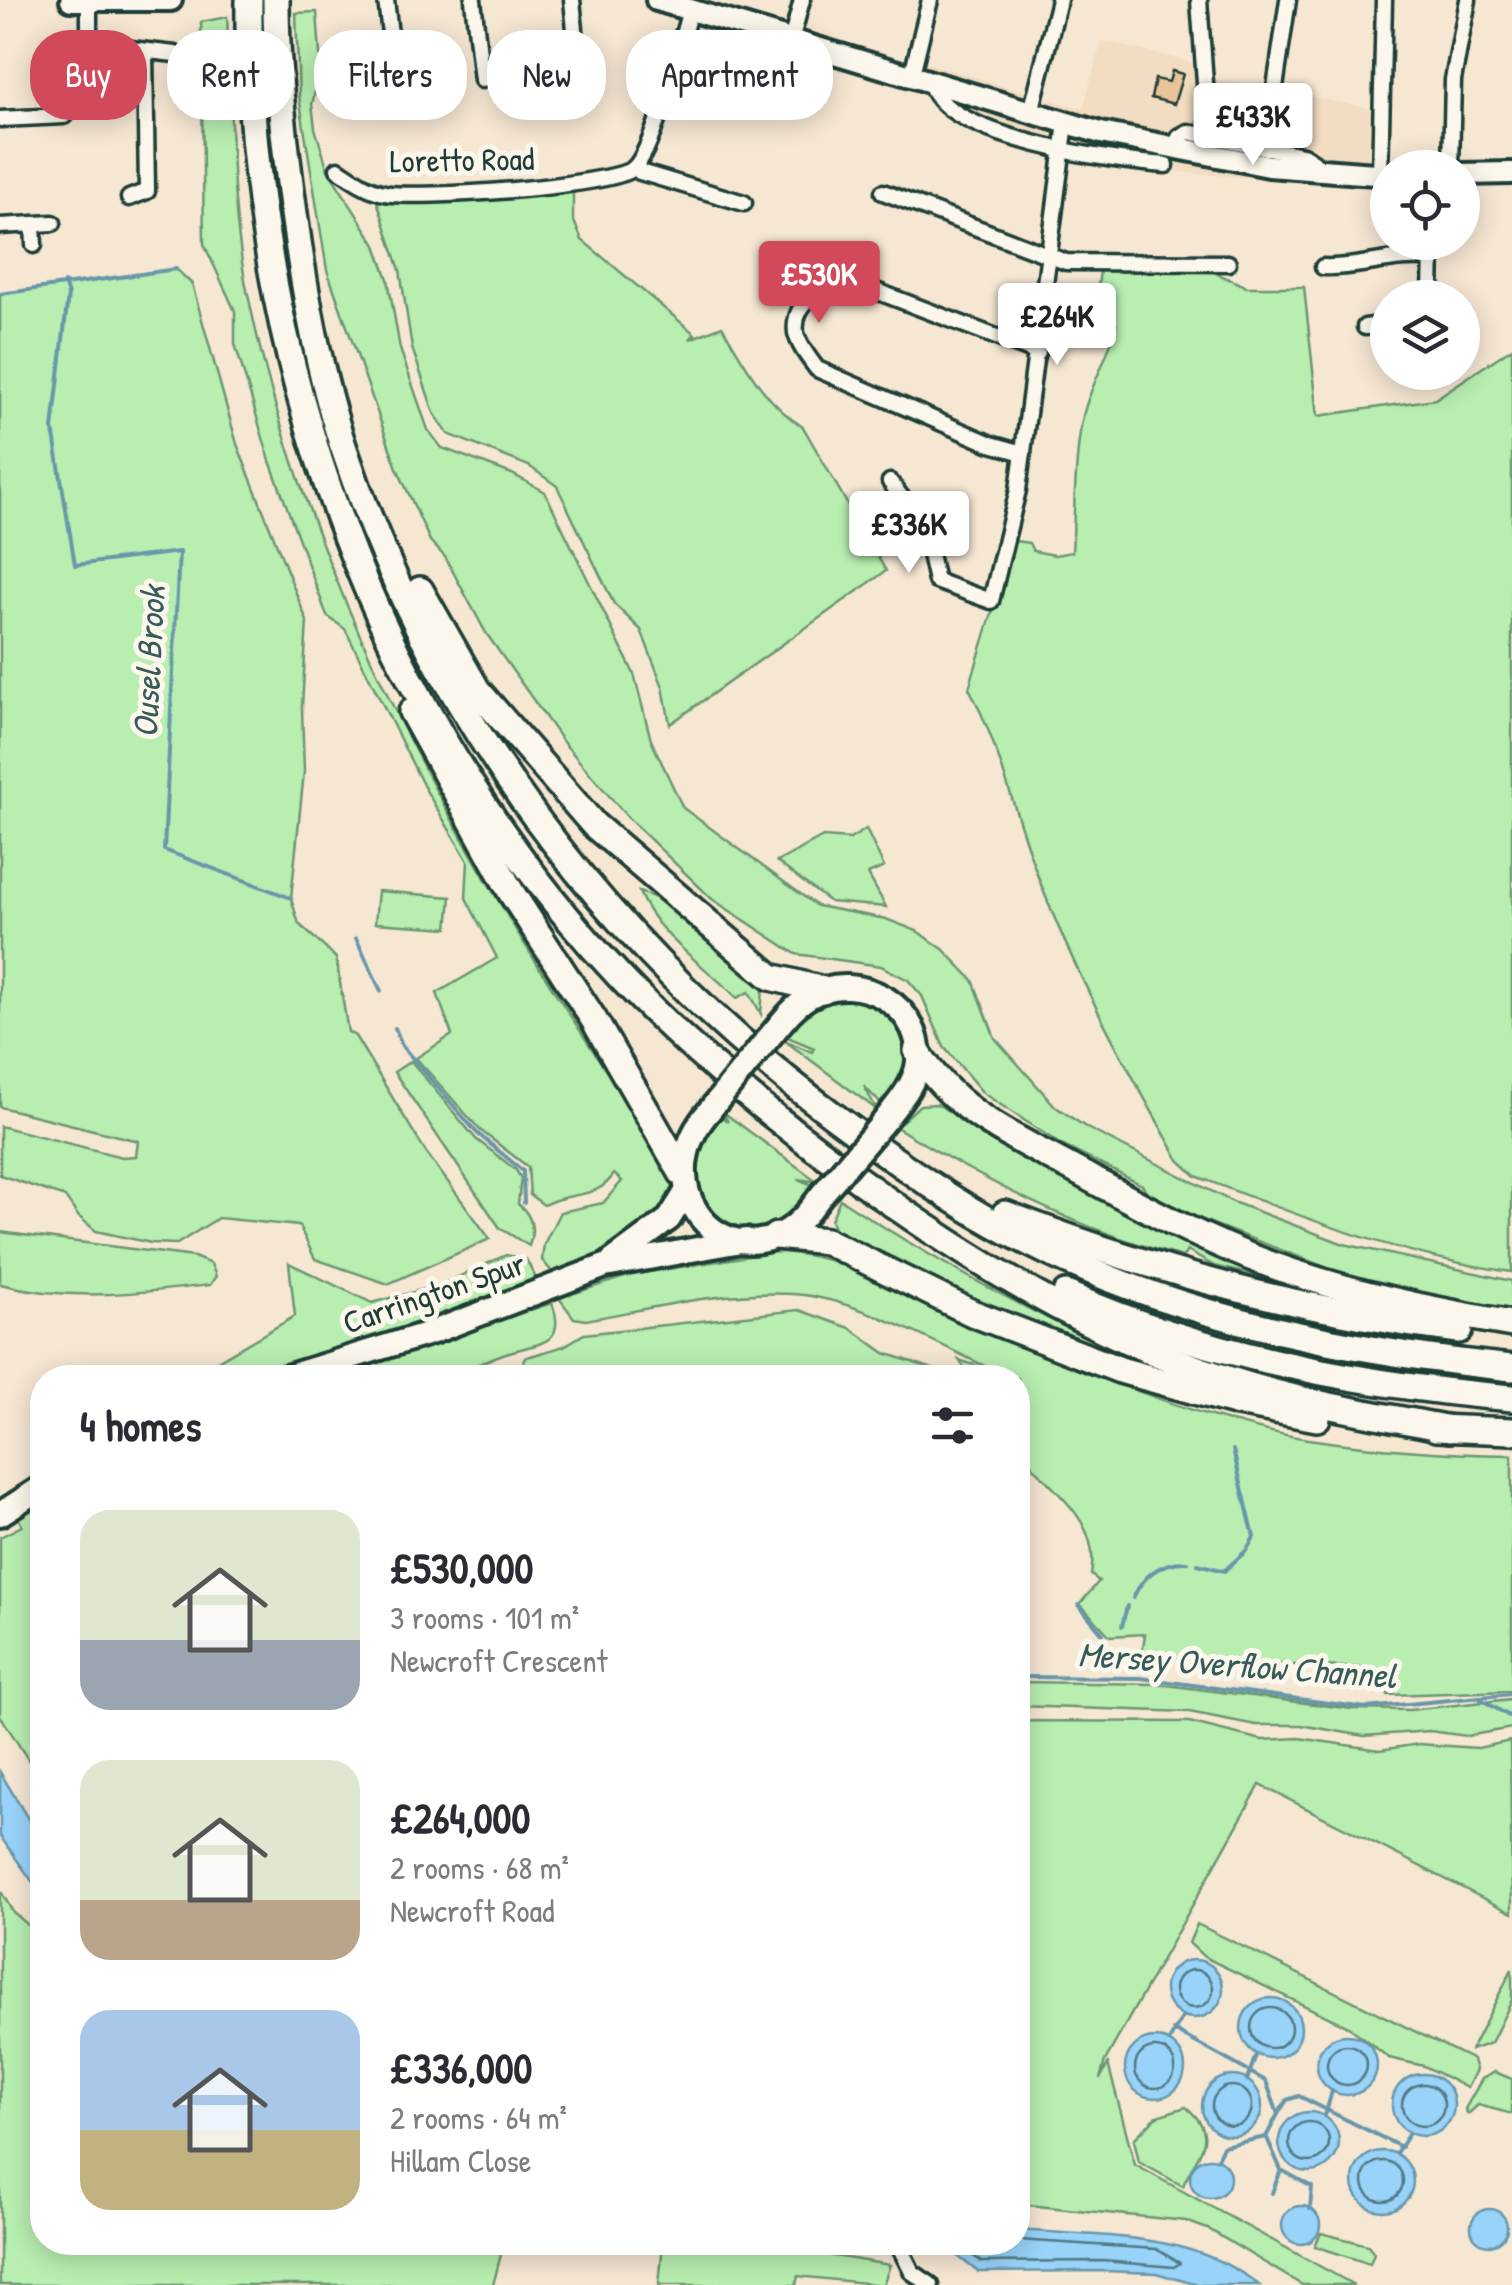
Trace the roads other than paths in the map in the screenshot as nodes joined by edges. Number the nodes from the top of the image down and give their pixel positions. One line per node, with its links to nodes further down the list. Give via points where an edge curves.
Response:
1 (70, 0): 14 (main road)
2 (172, 0): 14 (main road)
3 (386, 0): 19 (street)
4 (473, 0): 24 (street)
5 (572, 0): 20 (street)
6 (657, 0): 17 (main road)
7 (802, 0): 22 (street)
8 (930, 0): 25 (street)
9 (1059, 0): 26 (street)
10 (1200, 0): 35 (street)
11 (1288, 0): 31 (street)
12 (1384, 0): 32 (street)
13 (1468, 0): 33 (street, via 1453,80)
14 (89, 1): 18 (street)
15 (249, 7): 59 (highway, via 254,132 274,287 315,450)
16 (276, 7): 56 (highway, via 294,217)
17 (690, 10): 21 (main road); 36 (street)
18 (90, 30)
19 (389, 30)
20 (575, 30)
21 (755, 30)
22 (794, 30)
23 (833, 54): 25 (main road)
24 (482, 80)
25 (921, 81): 26 (main road); 34 (street, via 968,116)
26 (1031, 112): 30 (main road)
27 (30, 118): 28 (street)
28 (0, 119)
29 (146, 120): 43 (street, via 147,191)
30 (1066, 123): 34 (street); 35 (main road)
31 (1266, 148): 35 (street); 38 (street, via 1303,155)
32 (1384, 150)
33 (1451, 150)
34 (1061, 153): 35 (street); 49 (street)
35 (1188, 153): 38 (main road)
36 (637, 166): 37 (street, Loretto Road, via 592,183 397,194 363,186); 44 (street)
37 (338, 169)
38 (1318, 172): 41 (main road)
39 (1512, 172): 40 (main road)
40 (1480, 173)
41 (1370, 174)
42 (883, 192): 49 (street)
43 (129, 198)
44 (744, 202)
45 (53, 223): 46 (street)
46 (34, 224): 47 (street); 48 (street)
47 (0, 226)
48 (34, 245)
49 (1049, 255): 51 (street, via 1066,262); 55 (street)
50 (1377, 260): 52 (street)
51 (1228, 263)
52 (1323, 267)
53 (1370, 326): 54 (street)
54 (1365, 327)
55 (1038, 353): 57 (street); 57 (street, via 850,282 812,294 796,323 800,344 817,369)
56 (320, 356): 60 (highway, via 398,549 477,690 594,825 708,926 772,977); 62 (highway, via 342,444 396,576 432,652 524,804 574,871 681,988 779,1075)
57 (1023, 452): 58 (street, via 1012,526 990,600 936,581 924,527)
58 (890, 482)
59 (356, 563): 63 (highway, via 369,622 434,758); 64 (highway, via 452,752 523,861 575,925 642,1000 727,1078)
60 (823, 990): 61 (main road, via 848,986 884,996 908,1020); 63 (main road, Carrington Spur, bridge, via 796,1007 710,1110 685,1148)
61 (918, 1051): 65 (main road, bridge, via 910,1088 798,1223); 68 (highway, via 936,1081 980,1118 1175,1224 1359,1293)
62 (922, 1181): 69 (highway, via 1103,1251 1236,1290 1331,1313); 71 (highway, via 1086,1269 1227,1318 1407,1355)
63 (684, 1182): 66 (main road, via 700,1217); 67 (main road, Carrington Spur, via 669,1219)
64 (910, 1218): 72 (highway, via 1073,1298 1223,1349 1354,1378); 73 (highway, via 1024,1291 1221,1378)
65 (776, 1236): 66 (main road, Carrington Spur); 73 (highway, via 826,1241 1016,1331 1174,1387 1322,1419)
66 (746, 1240): 67 (main road, Carrington Spur)
67 (605, 1266): 70 (main road, Carrington Spur)
68 (1512, 1324)
69 (1512, 1335)
70 (325, 1365)
71 (1512, 1368)
72 (1512, 1398)
73 (1450, 1429): 74 (highway)
74 (1512, 1431)
75 (30, 1495): 76 (main road)
76 (0, 1514)
77 (904, 2255): 78 (street, via 912,2272)
78 (931, 2285)

